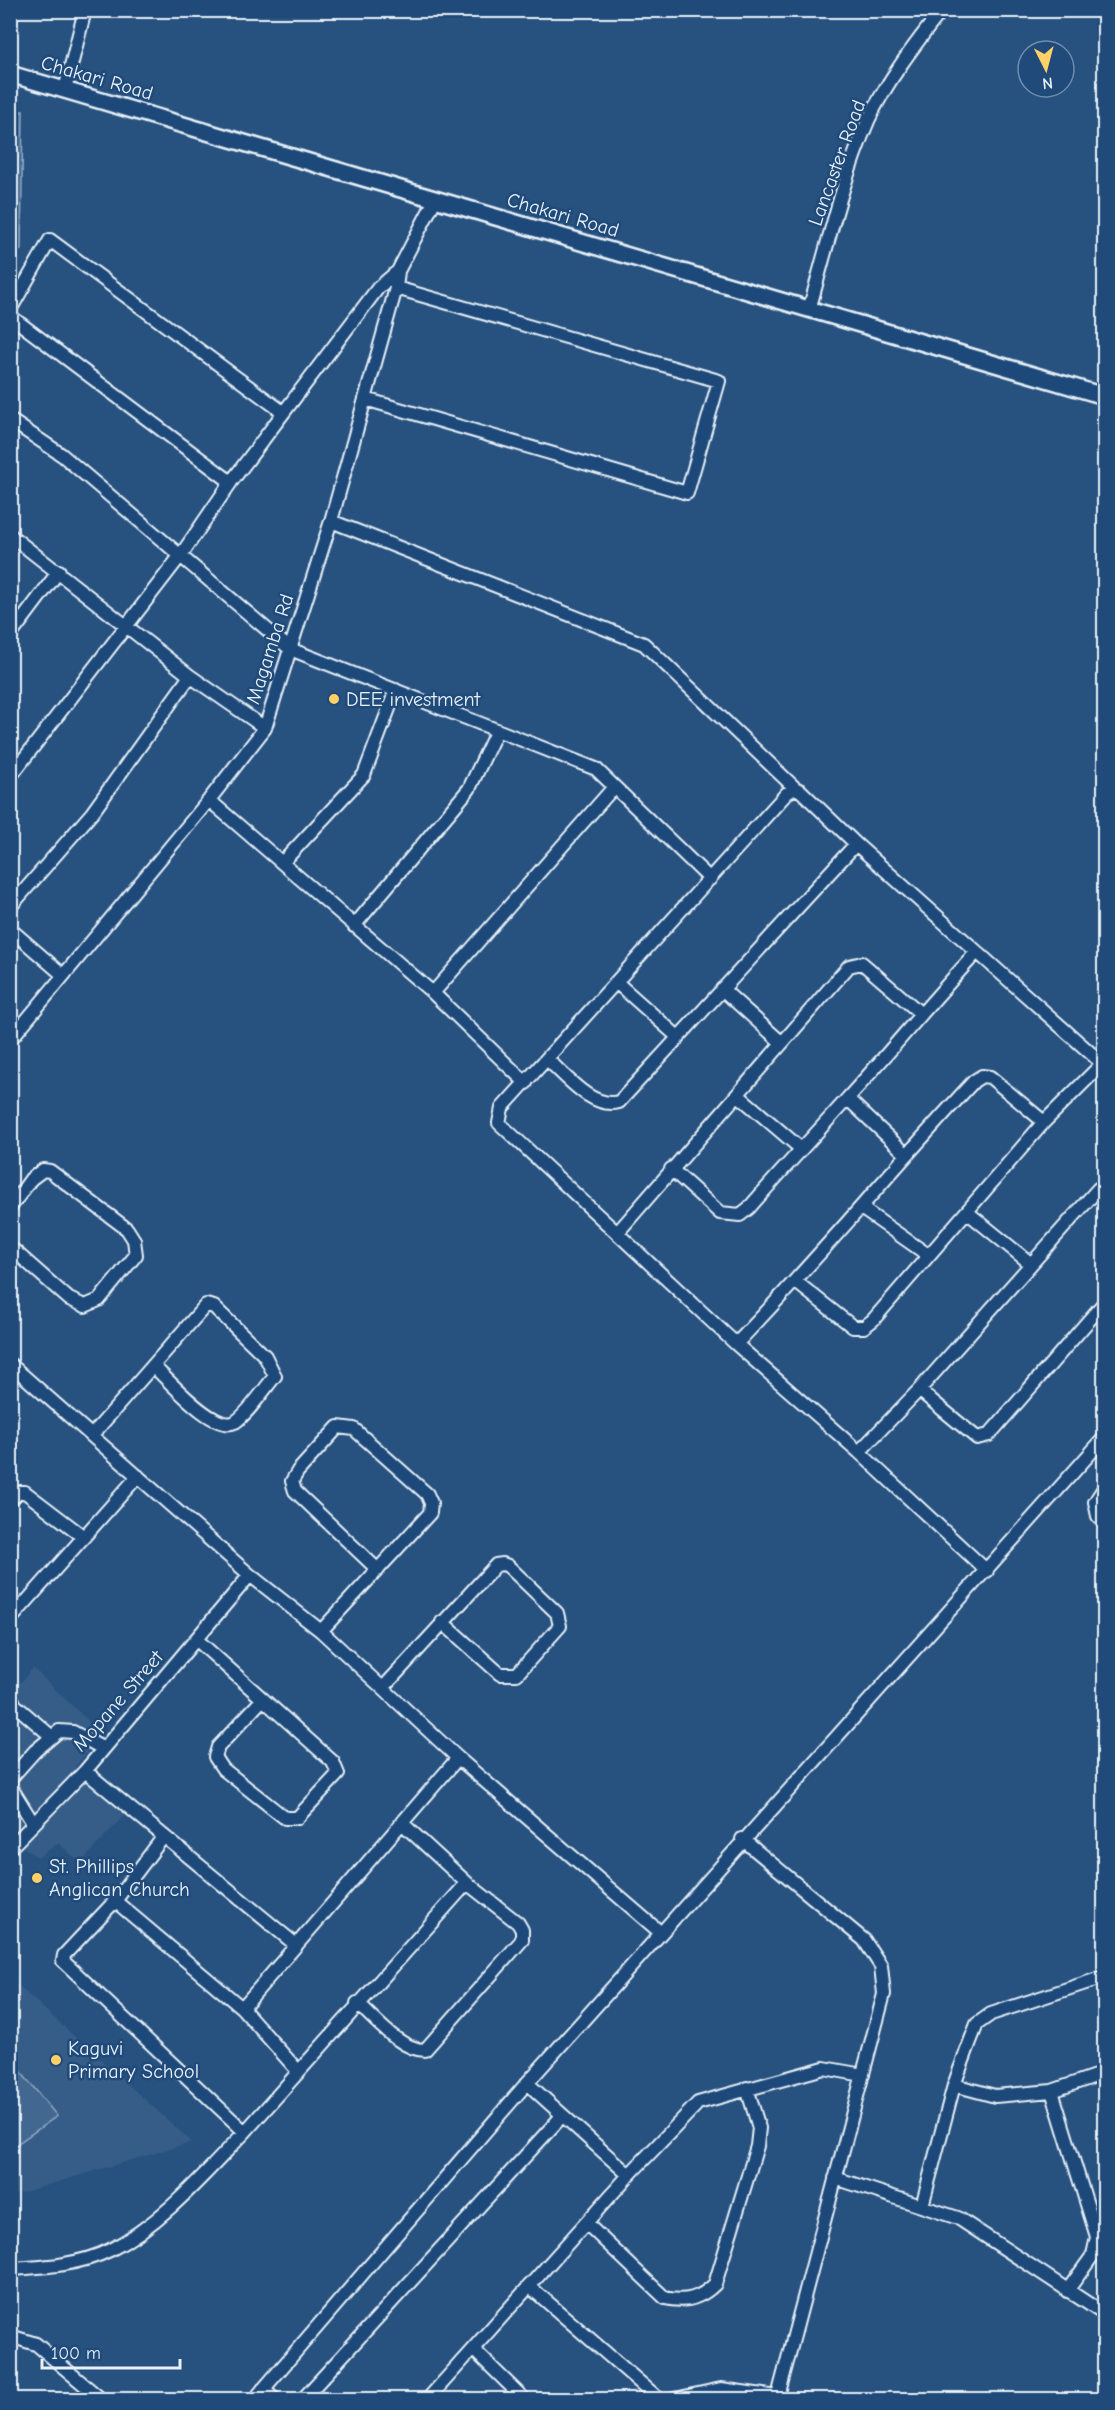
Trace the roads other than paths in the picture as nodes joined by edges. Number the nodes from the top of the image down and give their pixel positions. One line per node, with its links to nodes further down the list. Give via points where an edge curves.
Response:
1 (85, 10): 4 (street)
2 (942, 10): 9 (street, Lancaster Road, via 869,121)
3 (10, 74): 4 (main road, Chakari Road)
4 (65, 90): 5 (main road, Chakari Road)
5 (435, 200): 6 (street, Magamba Rd); 9 (main road, Chakari Road)
6 (398, 271): 7 (street, Magamba Rd); 13 (street, via 378,288)
7 (396, 288): 12 (street, Magamba Rd); 12 (street, via 719,381 687,493)
8 (10, 310): 13 (street, via 50,240)
9 (809, 310): 11 (main road, Chakari Road)
10 (10, 316): 15 (street)
11 (1104, 396)
12 (365, 399): 16 (street, Magamba Rd)
13 (283, 412): 15 (street)
14 (10, 420): 18 (street, via 62,455)
15 (231, 482): 18 (street)
16 (331, 521): 22 (street, Magamba Rd); 29 (street, via 644,644)
17 (10, 535): 19 (street)
18 (181, 555): 20 (street); 22 (street)
19 (59, 572): 20 (street); 21 (street)
20 (128, 626): 23 (street); 27 (street)
21 (10, 636)
22 (291, 649): 24 (street); 25 (street, Magamba Rd)
23 (190, 676): 25 (street); 34 (street, via 92,813)
24 (396, 690): 26 (street); 32 (street, via 364,775)
25 (265, 728): 30 (street, Magamba Rd)
26 (497, 730): 28 (street, via 596,769); 35 (street, via 469,789)
27 (10, 777)
28 (614, 787): 33 (street); 41 (street)
29 (795, 788): 31 (street); 33 (street)
30 (209, 800): 32 (street); 38 (street, Magamba Rd)
31 (856, 844): 37 (street); 40 (street)
32 (282, 863): 35 (street)
33 (710, 879): 39 (street)
34 (10, 907)
35 (354, 926): 41 (street)
36 (10, 928): 38 (street)
37 (977, 952): 42 (street); 47 (street)
38 (62, 974): 44 (street, Magamba Rd)
39 (616, 982): 43 (street); 46 (street)
40 (722, 989): 43 (street); 45 (street)
41 (433, 993): 48 (street)
42 (920, 1013): 45 (street, via 862,963 849,966); 50 (street)
43 (678, 1037): 46 (street, via 620,1102 609,1104 594,1100)
44 (10, 1040)
45 (782, 1043): 49 (street)
46 (548, 1060): 48 (street)
47 (1104, 1064): 51 (street)
48 (526, 1083): 59 (street, via 502,1108 499,1123)
49 (738, 1095): 52 (street); 54 (street)
50 (848, 1099): 52 (street); 53 (street)
51 (1044, 1122): 53 (street, via 990,1077 982,1076); 58 (street)
52 (800, 1148): 54 (street, via 740,1215 720,1213)
53 (906, 1154): 57 (street)
54 (671, 1169): 59 (street)
55 (1104, 1186): 62 (street)
56 (10, 1208): 60 (street, via 31,1179 43,1170 50,1171 127,1229 134,1240 136,1255 99,1300 85,1306 69,1299)
57 (861, 1208): 61 (street); 63 (street)
58 (968, 1212): 61 (street); 62 (street)
59 (618, 1232): 65 (street)
60 (10, 1247)
61 (928, 1255): 63 (street, via 864,1327 853,1327)
62 (1029, 1263): 68 (street)
63 (796, 1282): 65 (street)
64 (1104, 1302): 68 (street, via 989,1435 977,1438)
65 (736, 1344): 71 (street)
66 (11, 1366): 69 (street)
67 (153, 1366): 67 (street, via 206,1305 214,1307 265,1356 275,1376 235,1421 224,1424 210,1419); 69 (street)
68 (919, 1390): 71 (street)
69 (93, 1434): 72 (street)
70 (1104, 1438): 78 (street)
71 (859, 1452): 78 (street)
72 (138, 1476): 76 (street); 79 (street)
73 (1104, 1488): 75 (street, via 1095,1502)
74 (10, 1500): 76 (street, via 25,1492)
75 (1104, 1524)
76 (84, 1537): 80 (street)
77 (378, 1570): 77 (street, via 430,1513 431,1503 427,1494 354,1429 338,1427 292,1481 295,1491); 82 (street)
78 (987, 1571): 96 (street)
79 (250, 1575): 82 (street); 83 (street, Mopane Street)
80 (10, 1620)
81 (442, 1622): 81 (street, via 496,1565 503,1563 557,1613 560,1626 517,1674 510,1676 500,1674); 84 (street)
82 (321, 1631): 84 (street)
83 (197, 1640): 86 (street); 88 (street, Mopane Street)
84 (382, 1688): 89 (street)
85 (10, 1695): 87 (street, via 15,1705)
86 (262, 1700): 86 (street, via 321,1750 338,1774 297,1818 285,1818 223,1769 215,1757 218,1747)
87 (51, 1736): 88 (street, via 59,1731 73,1732); 91 (street)
88 (102, 1748): 90 (street, Mopane Street)
89 (458, 1758): 94 (street); 100 (street)
90 (85, 1771): 93 (street, Mopane Street); 95 (street)
91 (10, 1779)
92 (10, 1786): 93 (street)
93 (33, 1823): 97 (street, Mopane Street)
94 (402, 1823): 98 (street); 101 (street)
95 (164, 1836): 99 (street); 101 (street)
96 (742, 1839): 100 (street); 107 (street, via 864,1940 881,1966 884,1994)
97 (10, 1848)
98 (467, 1883): 103 (street); 103 (street, via 518,1923 522,1940 434,2043 425,2050 405,2045)
99 (115, 1901): 104 (street); 113 (street, via 64,1954 63,1961)
100 (661, 1933): 108 (street)
101 (296, 1945): 104 (street)
102 (1104, 1977): 109 (street, via 991,2014 977,2024)
103 (357, 2003): 105 (street)
104 (242, 2008): 105 (street)
105 (298, 2071): 113 (street)
106 (1104, 2073): 111 (street)
107 (862, 2075): 110 (street, via 824,2068); 115 (street)
108 (527, 2082): 112 (street); 124 (street)
109 (954, 2085): 111 (street, via 995,2096); 116 (street)
110 (747, 2088): 114 (street, via 698,2103); 117 (street, via 759,2128 757,2146 716,2283 704,2296 679,2301 665,2298)
111 (1052, 2091): 120 (street, via 1097,2237 1093,2255)
112 (562, 2116): 114 (street); 129 (street)
113 (245, 2132): 118 (street, via 147,2226 109,2250 51,2266)
114 (629, 2175): 117 (street)
115 (835, 2178): 116 (street); 125 (street)
116 (922, 2206): 120 (street, via 958,2218)
117 (586, 2223): 119 (street)
118 (10, 2269)
119 (529, 2286): 123 (street); 132 (street)
120 (1067, 2291): 121 (street)
121 (1104, 2314)
122 (10, 2337): 126 (street, via 36,2344)
123 (473, 2349): 130 (street); 131 (street)
124 (263, 2389): 127 (street); 128 (street)
125 (777, 2398): 133 (street, via 721,2389)
126 (102, 2400)
127 (254, 2400)
128 (275, 2400)
129 (302, 2400)
130 (427, 2400)
131 (525, 2400)
132 (660, 2400)
133 (670, 2400)

